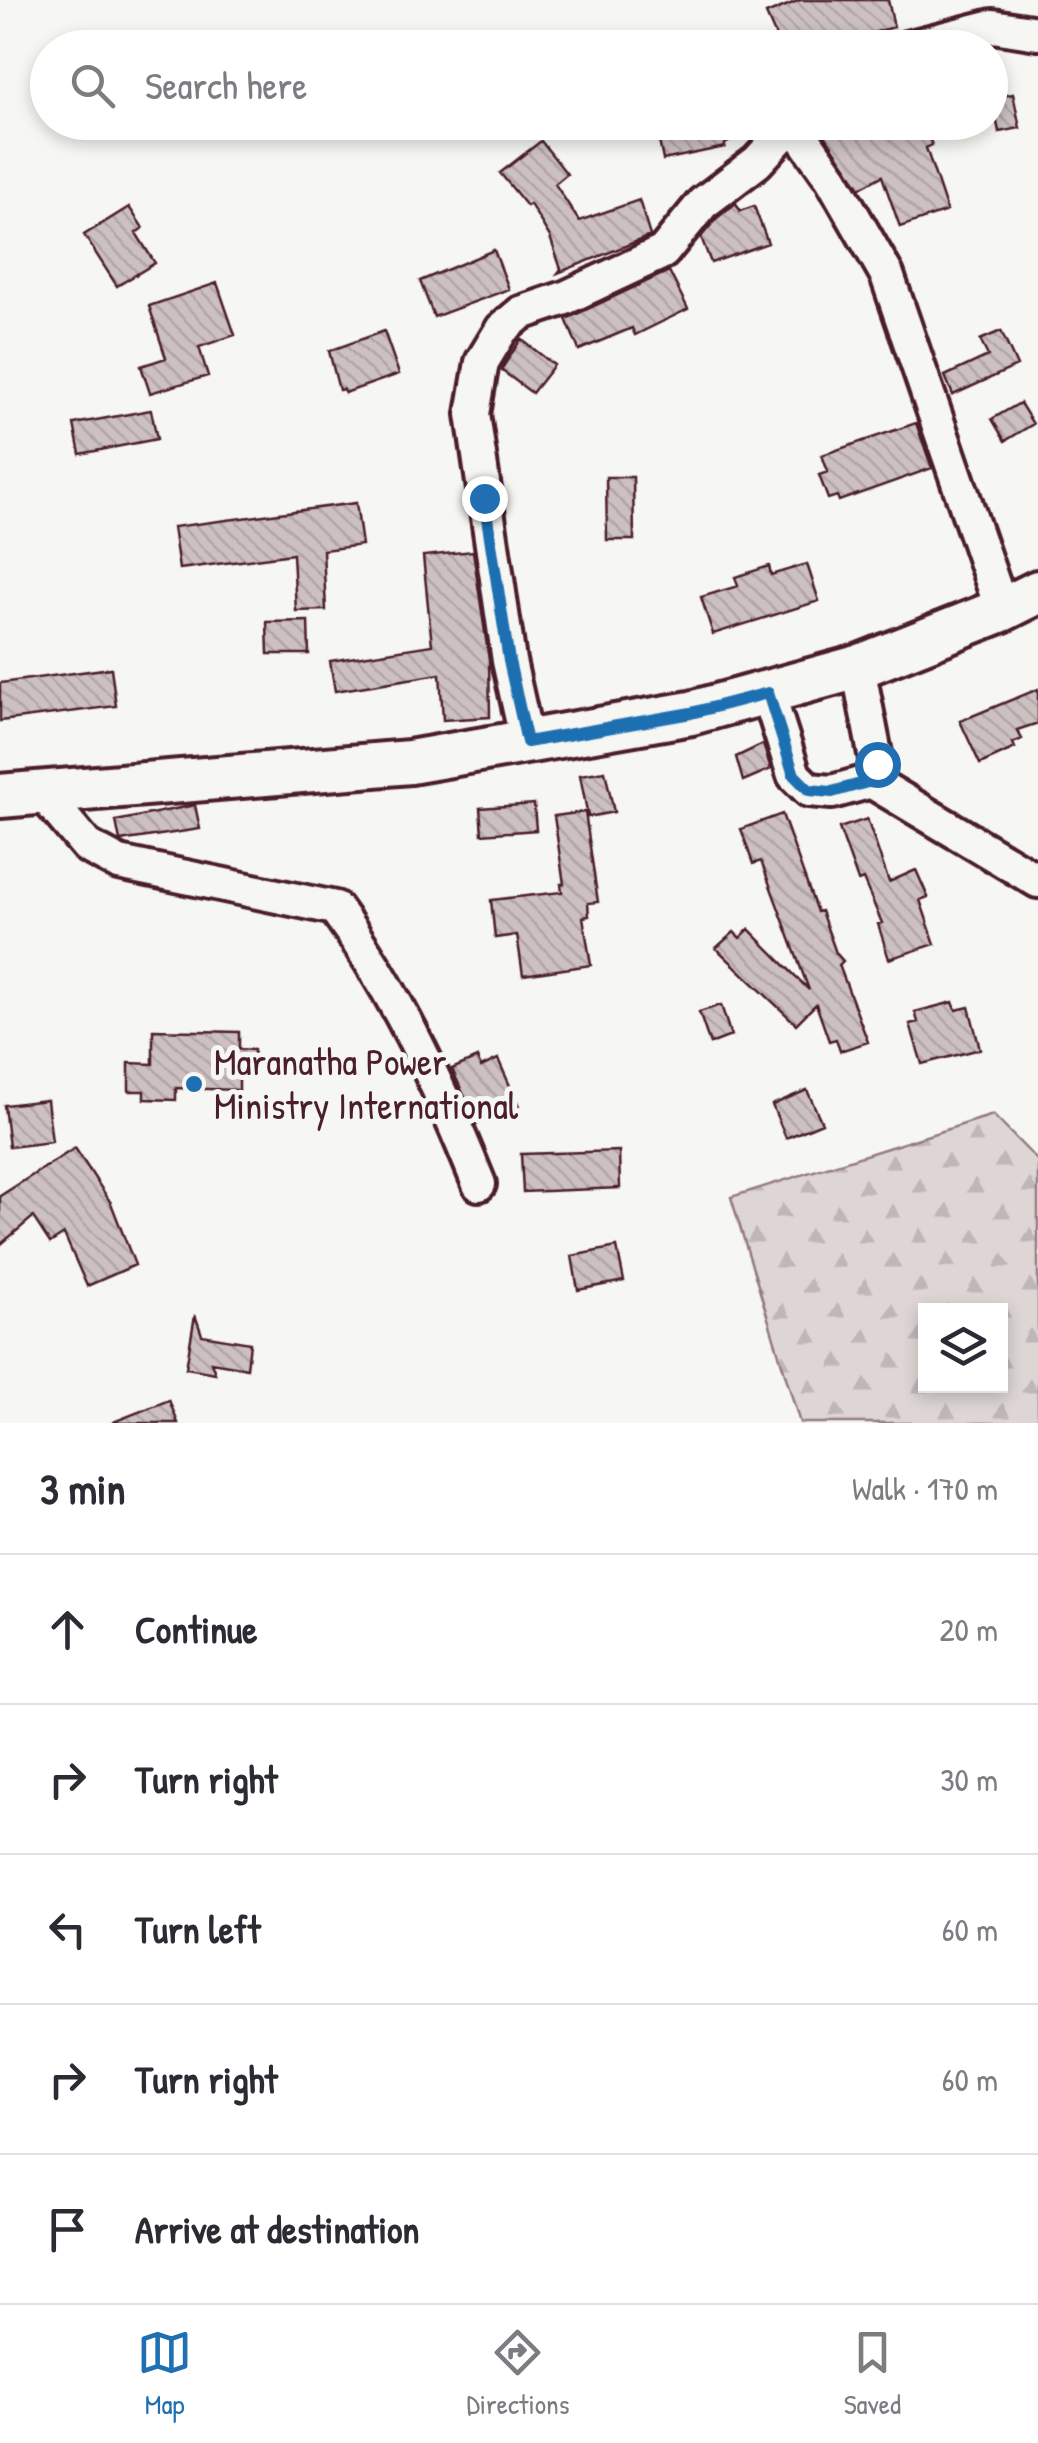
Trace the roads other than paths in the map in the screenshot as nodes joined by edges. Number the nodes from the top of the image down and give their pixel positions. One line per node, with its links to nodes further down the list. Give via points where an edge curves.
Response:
1 (977, 30): 2 (street, via 993,26)
2 (1038, 34)
3 (779, 140): 8 (street, via 703,203 664,252 520,313 482,362 473,414)
4 (805, 140): 5 (street, via 887,276)
5 (1020, 601): 6 (main road)
6 (858, 667): 7 (main road); 9 (street, via 877,764)
7 (768, 693): 8 (main road); 9 (street, via 794,775 809,790 832,792)
8 (527, 742): 10 (main road, via 410,762)
9 (871, 781): 11 (street)
10 (20, 793): 12 (street, via 119,863 334,908 424,1055)
11 (1038, 881)
12 (479, 1184)

